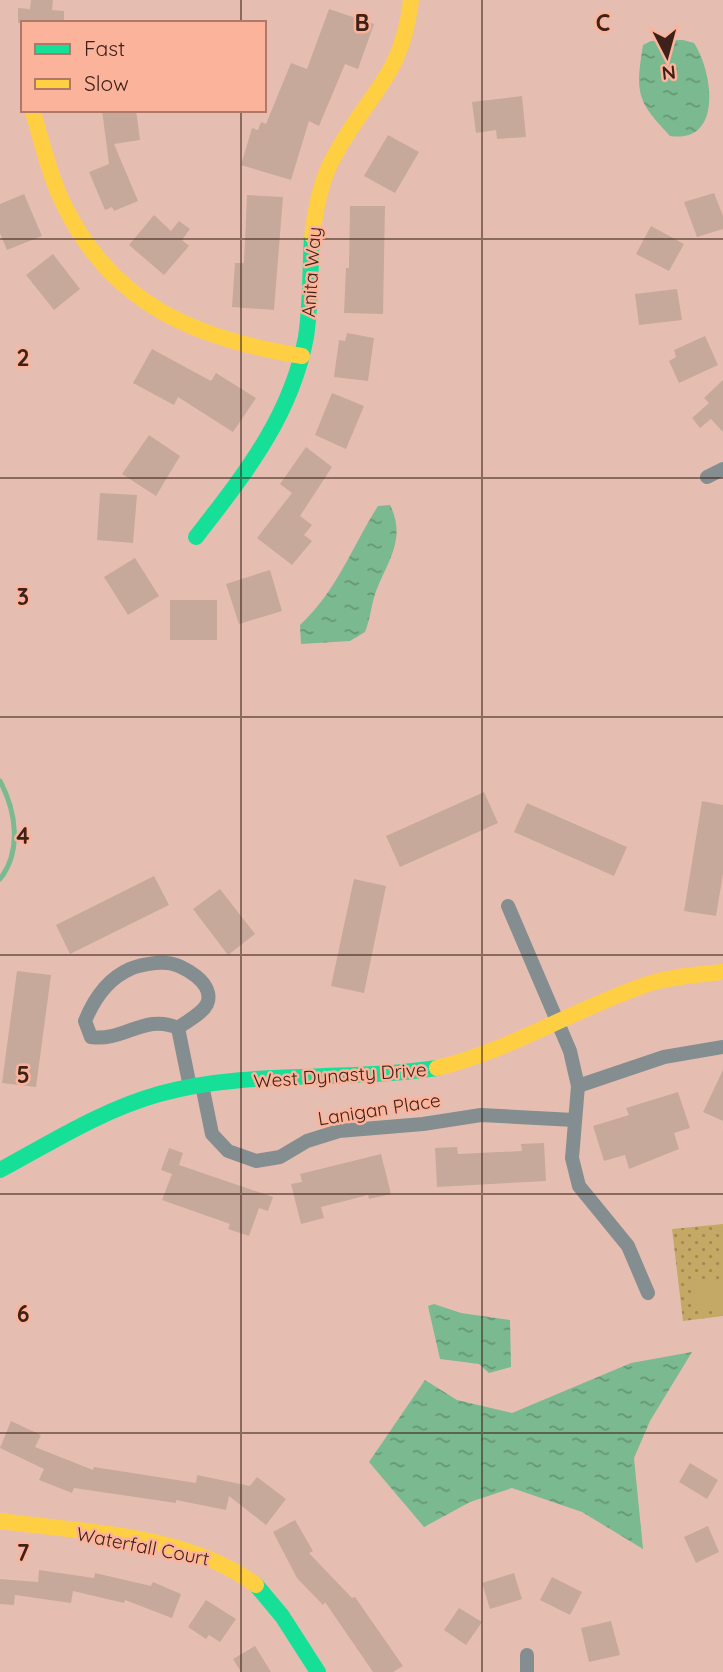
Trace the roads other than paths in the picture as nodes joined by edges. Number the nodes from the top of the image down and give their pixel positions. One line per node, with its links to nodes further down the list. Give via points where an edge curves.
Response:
1 (411, 0): 3 (street, Anita Way, via 399,61 337,151 318,195)
2 (33, 112): 3 (street, via 63,203 99,260 135,296 183,327 205,335 261,351)
3 (302, 356): 6 (street, Anita Way, via 293,393 275,430)
4 (723, 469): 5 (street)
5 (707, 477)
6 (196, 537)
7 (508, 906): 9 (street)
8 (723, 972): 9 (street, West Dynasty Drive, via 648,984)
9 (556, 1022): 12 (street, West Dynasty Drive, via 485,1055 436,1068); 13 (street, via 567,1039)
10 (178, 1028): 10 (street, via 209,999 194,973 168,963 131,968 117,977 94,1000 85,1021 91,1037 102,1039 163,1021); 12 (street, Lanigan Place)
11 (723, 1047): 13 (street, via 664,1057)
12 (196, 1086): 14 (street, Lanigan Place, via 212,1134 228,1151 256,1161 280,1157 307,1141 339,1131 481,1115); 15 (street, West Dynasty Drive, via 112,1110)
13 (578, 1086): 14 (street)
14 (574, 1120): 16 (street, via 572,1158 579,1186 628,1246)
15 (0, 1170)
16 (648, 1293)
17 (0, 1521): 19 (street, Waterfall Court, via 175,1549 226,1564 255,1584)
18 (527, 1655): 20 (street)
19 (318, 1672)
20 (527, 1672)

